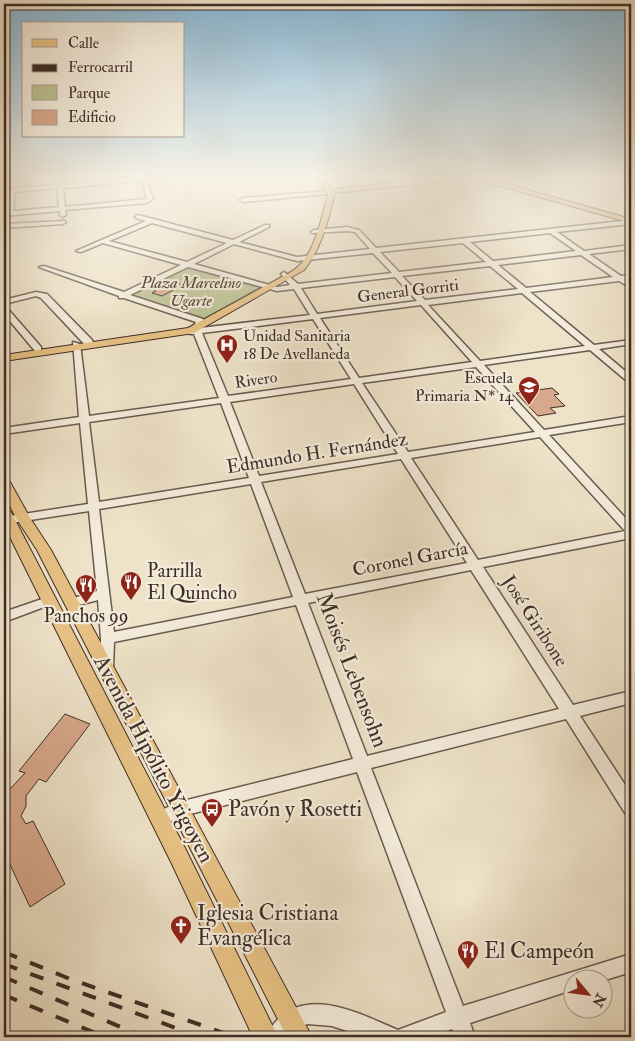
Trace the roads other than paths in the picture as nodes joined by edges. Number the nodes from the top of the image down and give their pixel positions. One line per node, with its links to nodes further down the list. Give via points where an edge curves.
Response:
1 (4, 226): 2 (street)
2 (29, 226)
3 (140, 226): 10 (street)
4 (168, 226): 12 (street)
5 (267, 226): 12 (street)
6 (319, 226): 9 (main road)
7 (600, 226): 8 (street)
8 (552, 231): 11 (street); 16 (street)
9 (317, 232): 14 (street, via 353,229); 17 (main road)
10 (103, 241): 15 (street); 19 (street)
11 (465, 241): 14 (street); 18 (street)
12 (233, 243): 17 (street, via 290,258); 19 (street)
13 (631, 247): 16 (street)
14 (374, 250): 17 (street); 22 (street)
15 (79, 251)
16 (585, 253): 18 (street); 24 (street)
17 (305, 258): 21 (main road)
18 (493, 264): 22 (street); 28 (street)
19 (186, 265): 26 (street); 29 (street)
20 (42, 267): 29 (street)
21 (286, 275): 26 (main road); 27 (street, José Giribone)
22 (397, 275): 27 (street); 31 (street)
23 (631, 277): 24 (street, General Gorriti)
24 (621, 278): 25 (street); 28 (street, General Gorriti)
25 (631, 286)
26 (264, 287): 27 (street); 34 (main road)
27 (296, 287): 33 (street, José Giribone)
28 (524, 290): 31 (street, General Gorriti); 38 (street)
29 (122, 296): 34 (street)
30 (4, 302): 36 (street, via 39,294 44,296)
31 (422, 303): 33 (street, General Gorriti); 42 (street)
32 (4, 310): 39 (street)
33 (314, 317): 34 (street, General Gorriti); 44 (street, José Giribone)
34 (195, 328): 36 (main road); 36 (main road); 45 (street, Moisés Lebensohn)
35 (631, 342): 38 (street, Rivero)
36 (90, 344): 37 (main road)
37 (76, 346): 39 (main road); 41 (main road); 47 (street)
38 (593, 348): 42 (street, Rivero); 43 (street)
39 (38, 349): 40 (main road)
40 (4, 354)
41 (4, 358)
42 (479, 364): 44 (street, Rivero); 49 (street)
43 (631, 380)
44 (356, 381): 45 (street, Rivero); 50 (street, José Giribone)
45 (225, 400): 47 (street, Rivero); 51 (street, Moisés Lebensohn)
46 (631, 419): 49 (street, Edmundo H. Fernández)
47 (83, 420): 48 (street, Rivero); 53 (street)
48 (4, 431)
49 (543, 434): 50 (street, Edmundo H. Fernández); 55 (street)
50 (404, 456): 51 (street, Edmundo H. Fernández); 56 (street, José Giribone)
51 (255, 481): 53 (street, Edmundo H. Fernández); 59 (street, Moisés Lebensohn)
52 (4, 482): 54 (main road, Avenida Hipólito Yrigoyen)
53 (93, 508): 54 (street, Edmundo H. Fernández); 57 (street)
54 (10, 518): 58 (main road, Avenida Hipólito Yrigoyen); 60 (main road, Avenida Hipólito Yrigoyen, via 44,550)
55 (631, 533): 56 (street, Coronel García)
56 (476, 565): 59 (street, Coronel García); 65 (street, José Giribone)
57 (103, 594): 60 (street); 62 (street)
58 (48, 600): 61 (street); 69 (main road, Avenida Hipólito Yrigoyen)
59 (300, 600): 62 (street, Coronel García); 66 (street, Moisés Lebensohn)
60 (71, 603): 63 (main road, Avenida Hipólito Yrigoyen)
61 (4, 617)
62 (108, 638): 63 (street)
63 (106, 669): 68 (main road, Avenida Hipólito Yrigoyen)
64 (631, 697): 65 (street)
65 (569, 712): 66 (street); 67 (street, José Giribone)
66 (362, 763): 68 (street); 73 (street, Moisés Lebensohn)
67 (631, 808)
68 (179, 809): 69 (street); 74 (main road, Avenida Hipólito Yrigoyen)
69 (159, 820): 75 (main road, Avenida Hipólito Yrigoyen)
70 (631, 963): 71 (street)
71 (612, 969)
72 (562, 984): 73 (street)
73 (458, 1017): 78 (street); 79 (street, Moisés Lebensohn)
74 (296, 1029): 76 (street); 77 (street, via 300,1016 314,1012)
75 (266, 1037)
76 (275, 1037)
77 (392, 1037)
78 (404, 1037)
79 (465, 1037)

